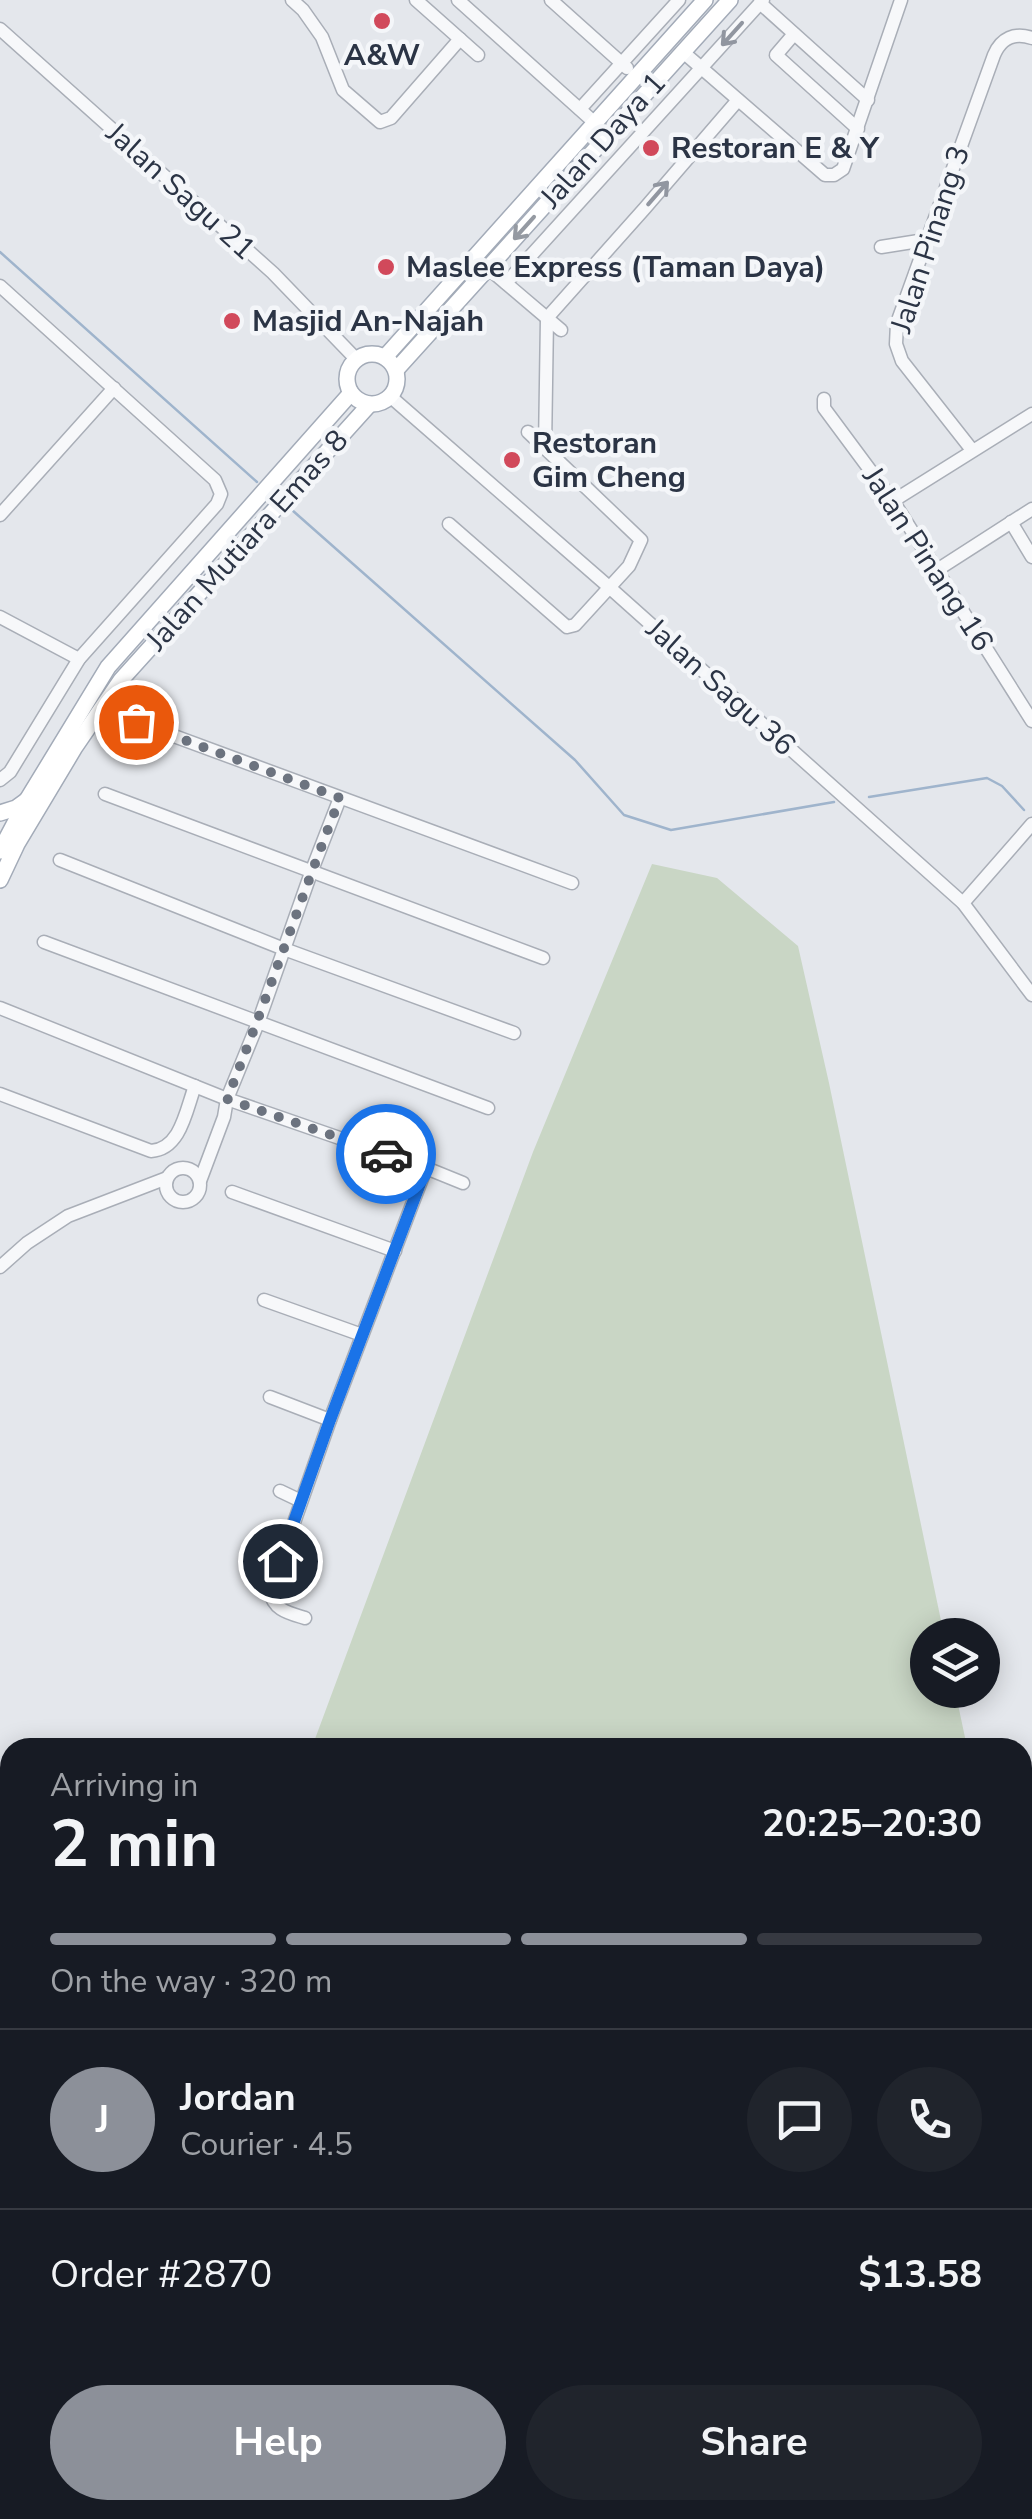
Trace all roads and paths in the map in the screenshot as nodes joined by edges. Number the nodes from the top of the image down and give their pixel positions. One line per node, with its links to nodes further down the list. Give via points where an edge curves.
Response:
1 (292, 0): 14 (street, via 322,38 343,90 380,122 391,118)
2 (416, 0): 10 (street)
3 (459, 0): 10 (street); 22 (street)
4 (551, 0): 17 (street)
5 (679, 0): 17 (street)
6 (705, 0): 19 (main road, Jalan Daya 1)
7 (730, 0): 15 (main road, Jalan Daya 1)
8 (901, 0): 21 (street)
9 (762, 2): 12 (street); 18 (street, one-way to 18)
10 (440, 22): 14 (street)
11 (0, 29): 33 (street, Jalan Sagu 21, via 272,273)
12 (794, 34): 21 (street); 24 (street, via 776,55)
13 (1032, 38): 25 (street, Jalan Pinang 3, via 1016,35 997,47)
14 (460, 39): 16 (street)
15 (683, 52): 18 (street); 27 (main road, Jalan Daya 1, one-way to 27)
16 (478, 55)
17 (623, 64): 19 (street); 22 (street)
18 (701, 68): 20 (street); 28 (street)
19 (637, 76): 23 (main road, Jalan Daya 1)
20 (738, 100): 24 (street, via 825,175 843,169); 30 (street, one-way to 20)
21 (868, 100): 24 (street)
22 (580, 109): 23 (street)
23 (595, 123): 32 (main road, Jalan Daya 1)
24 (858, 129)
25 (925, 240): 26 (street); 43 (street, Jalan Pinang 3, via 896,323 896,344 902,361)
26 (881, 246)
27 (488, 268): 28 (street); 34 (main road, Jalan Daya 1)
28 (506, 282): 30 (street)
29 (0, 287): 35 (street)
30 (547, 318): 31 (street); 42 (street)
31 (561, 330)
32 (385, 357): 33 (main road); 34 (main road)
33 (356, 359): 36 (main road, via 348,372)
34 (396, 370): 37 (main road)
35 (114, 388): 46 (street); 53 (street, via 221,494)
36 (350, 393): 39 (main road); 59 (main road, Jalan Mutiara Emas 8, via 108,666)
37 (390, 397): 39 (main road); 51 (street, Jalan Sagu 36)
38 (824, 399): 44 (street, Jalan Pinang 16, via 824,408)
39 (369, 405): 62 (main road, Jalan Mutiara Emas 8, via 122,680)
40 (1032, 414): 43 (street)
41 (528, 432): 42 (street)
42 (545, 448): 51 (street, via 641,540)
43 (972, 450): 44 (street)
44 (894, 501): 50 (street, Jalan Pinang 16)
45 (1032, 509): 47 (street)
46 (0, 515)
47 (1011, 522): 49 (street); 50 (street)
48 (449, 524): 51 (street, via 567,627)
49 (1032, 556)
50 (937, 570): 54 (street, Jalan Pinang 16)
51 (608, 587): 67 (street, Jalan Sagu 36)
52 (0, 617): 53 (street)
53 (78, 659): 56 (street)
54 (1029, 711)
55 (132, 718): 58 (street)
56 (0, 780)
57 (105, 794): 64 (street)
58 (340, 798): 64 (street); 66 (street)
59 (27, 800): 60 (main road); 62 (main road, Jalan Mutiara Emas 8)
60 (0, 813)
61 (1030, 830): 67 (street)
62 (7, 845): 65 (main road, Jalan Mutiara Emas 8)
63 (60, 860): 69 (street)
64 (312, 870): 69 (street); 70 (street)
65 (0, 880)
66 (572, 884)
67 (963, 903): 71 (street, Jalan Sagu 36)
68 (44, 942): 73 (street)
69 (284, 950): 73 (street); 74 (street)
70 (543, 958)
71 (1032, 995)
72 (0, 1008): 75 (street)
73 (258, 1023): 77 (street); 78 (street)
74 (514, 1033)
75 (195, 1086): 76 (street, via 174,1141 151,1151); 77 (street)
76 (0, 1094)
77 (225, 1104): 79 (street, via 200,1157); 80 (street); 82 (street)
78 (488, 1108)
79 (185, 1167): 81 (street); 82 (street)
80 (426, 1168): 83 (street); 87 (street)
81 (167, 1178): 85 (street); 86 (street)
82 (200, 1181): 86 (street, via 192,1200)
83 (463, 1183)
84 (232, 1192): 87 (street)
85 (128, 1194): 86 (street); 88 (street, via 68,1216)
86 (171, 1198)
87 (394, 1251): 90 (street)
88 (0, 1266)
89 (264, 1300): 90 (street)
90 (362, 1334): 92 (street)
91 (270, 1397): 92 (street)
92 (330, 1420): 94 (street)
93 (280, 1491): 94 (street)
94 (301, 1501): 95 (street, via 270,1591 280,1610)
95 (305, 1618)

